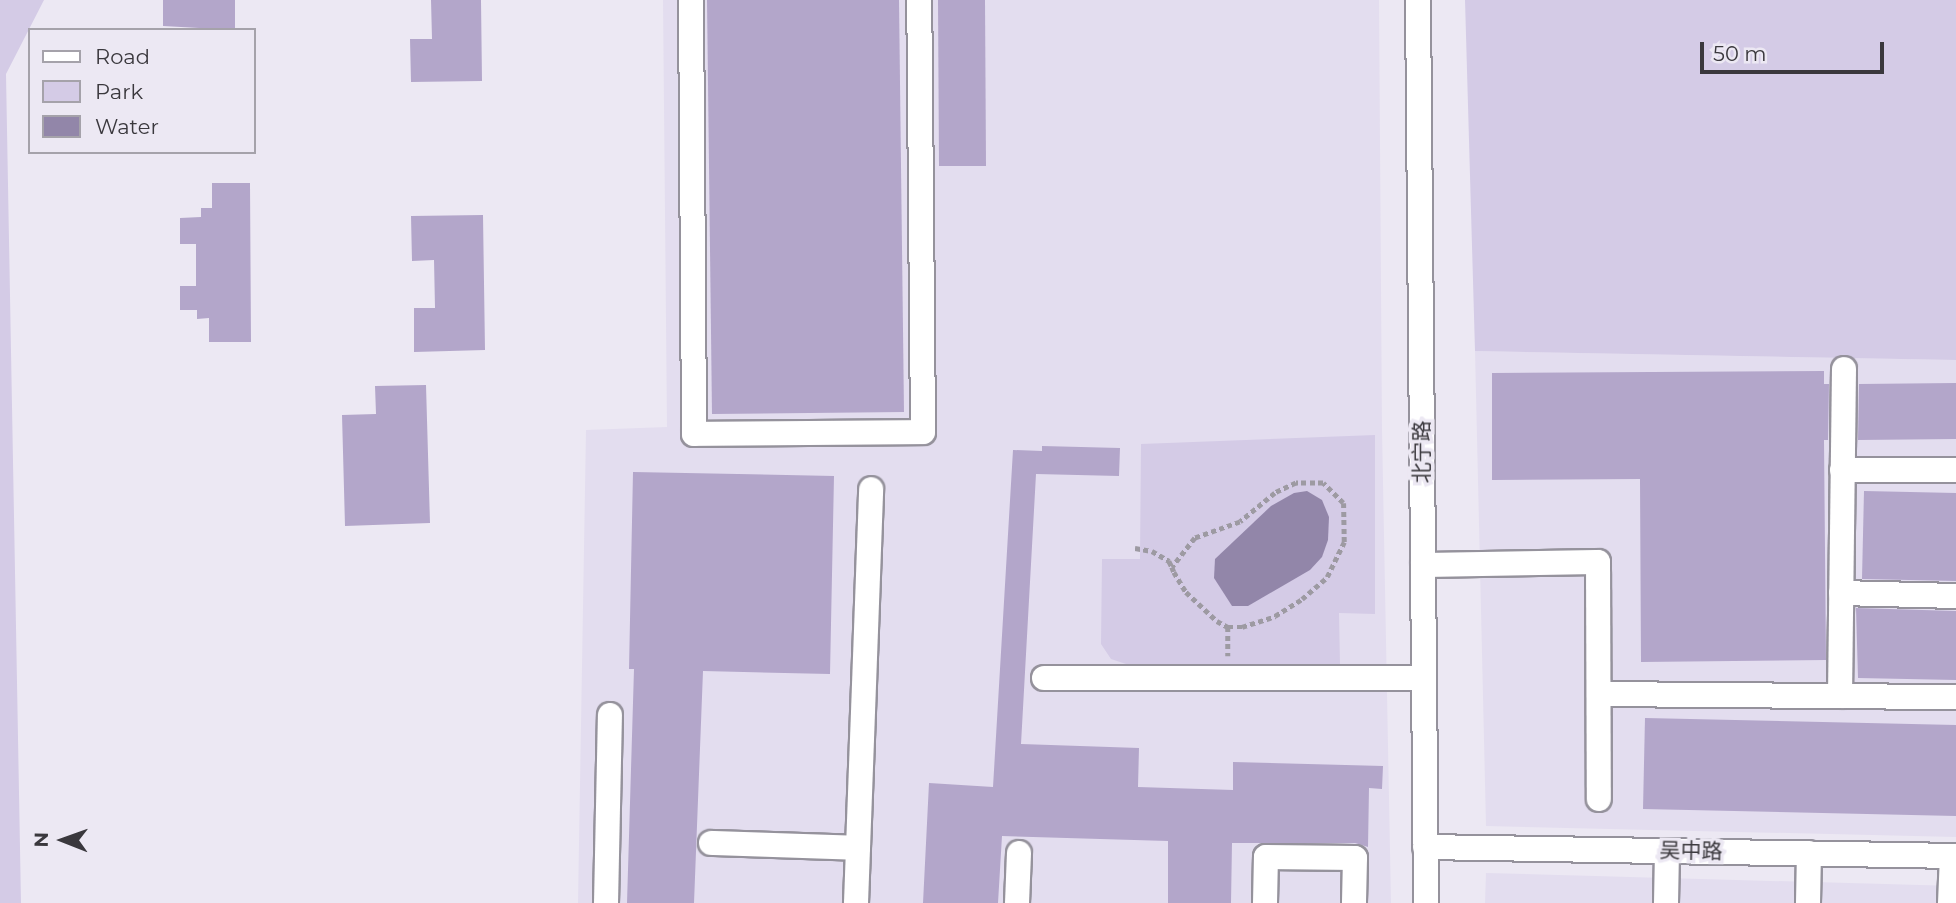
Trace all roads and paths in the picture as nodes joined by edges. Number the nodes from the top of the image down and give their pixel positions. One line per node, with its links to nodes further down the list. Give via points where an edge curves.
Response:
1 (691, 0): 2 (street, via 694,434 923,432)
2 (919, 0)
3 (1418, 0): 9 (street, 北宁路)
4 (1844, 369): 5 (street)
5 (1842, 470): 6 (street); 11 (street)
6 (1956, 470)
7 (871, 489): 22 (street)
8 (1135, 548): 10 (path, via 1161,555)
9 (1423, 565): 14 (street, 北宁路); 15 (street, via 1598,562)
10 (1172, 567): 10 (path, via 1186,592 1217,621 1242,627 1275,616 1302,599 1337,562 1344,542 1343,503 1323,483 1296,483 1240,522 1195,538)
11 (1841, 593): 12 (street); 16 (street)
12 (1956, 596)
13 (1044, 678): 14 (street)
14 (1424, 678): 21 (street, 北宁路)
15 (1598, 694): 16 (street); 19 (street)
16 (1840, 696): 17 (street)
17 (1956, 697)
18 (610, 716): 27 (street)
19 (1599, 799)
20 (711, 843): 22 (street)
21 (1425, 847): 23 (street, 吴中路); 32 (street, 北宁路)
22 (858, 848): 28 (street)
23 (1667, 851): 25 (street, 吴中路); 33 (street)
24 (1019, 853): 29 (street)
25 (1809, 853): 26 (street, 吴中路); 34 (street)
26 (1954, 856): 35 (street)
27 (606, 903)
28 (856, 903)
29 (1017, 903)
30 (1265, 903): 31 (street, via 1266,857 1354,858)
31 (1354, 903)
32 (1426, 903)
33 (1666, 903)
34 (1808, 903)
35 (1950, 903)

